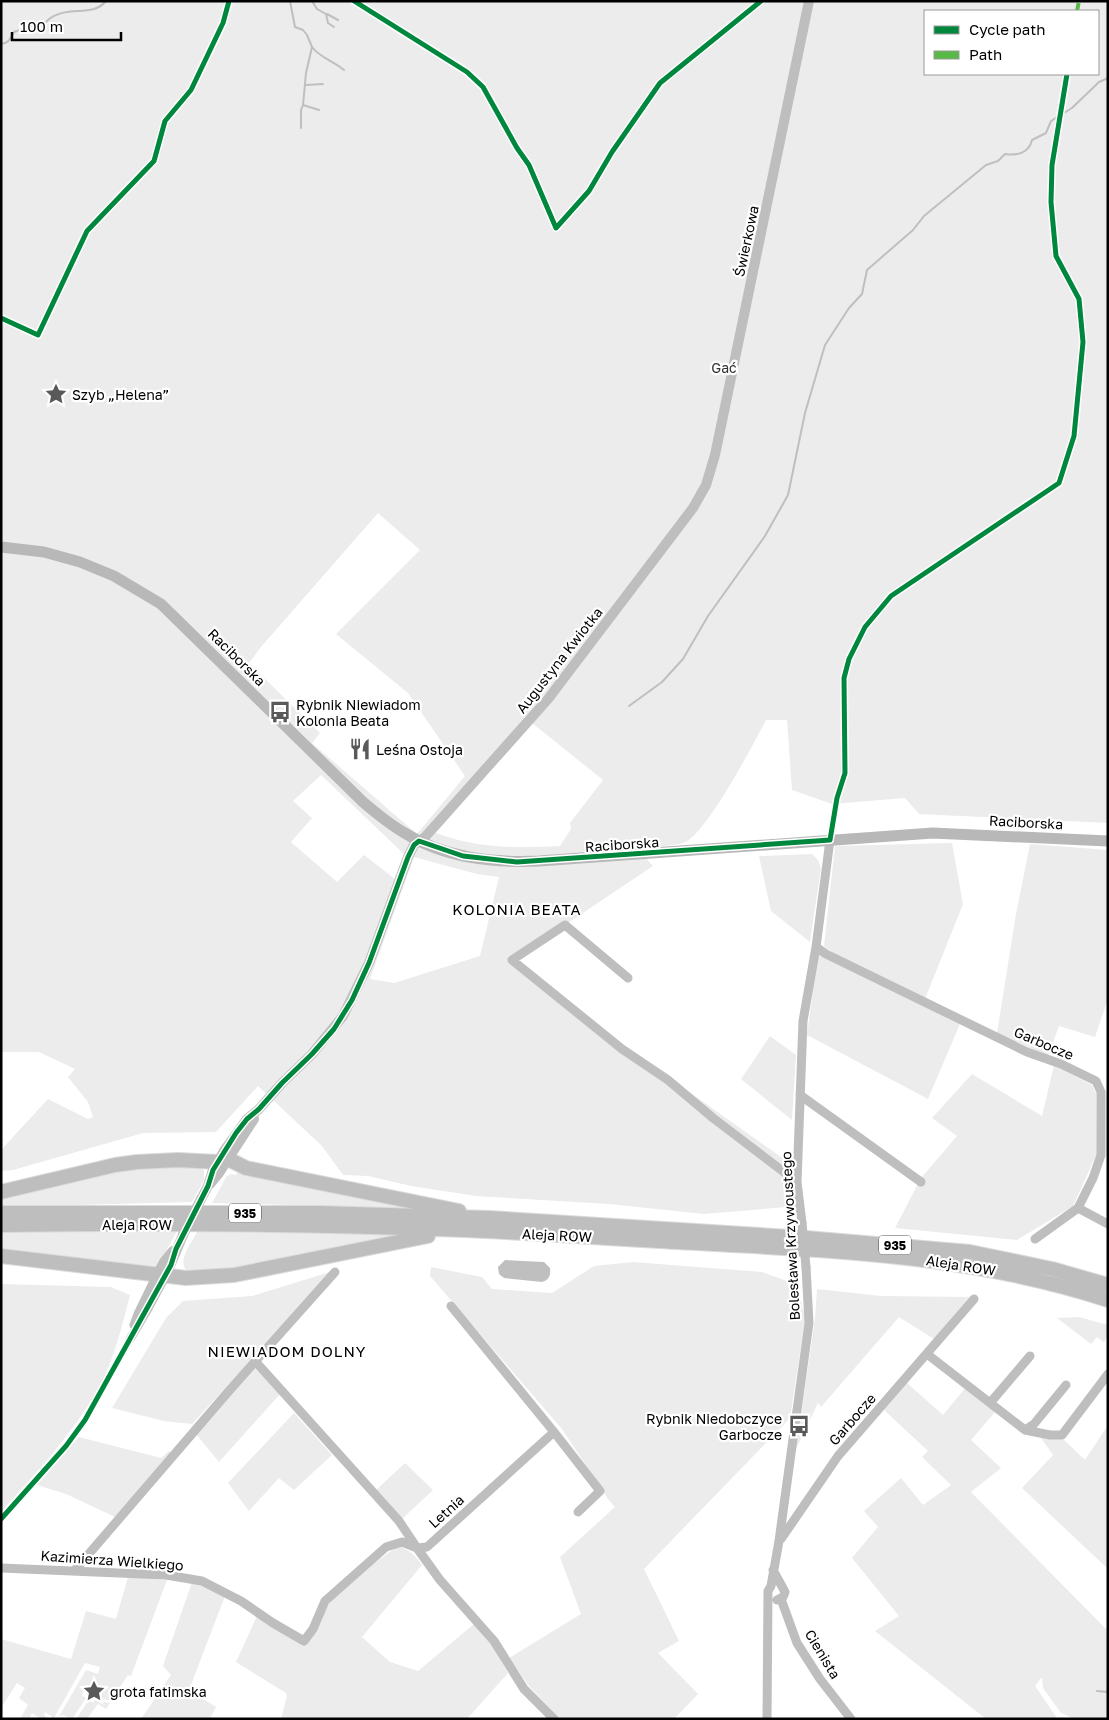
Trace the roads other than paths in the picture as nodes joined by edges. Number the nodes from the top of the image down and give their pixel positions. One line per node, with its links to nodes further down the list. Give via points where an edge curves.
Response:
1 (810, 1): 2 (street, Świerkowa, via 717,446)
2 (706, 485): 5 (street, Augustyna Kwiotka, via 693,508 548,699)
3 (1, 547): 5 (main road, Raciborska, via 44,552 80,562 114,576 161,604 354,794 389,823)
4 (830, 840): 5 (main road, Raciborska, via 517,862 463,856); 6 (main road, Raciborska, via 933,833); 7 (street, Bolesława Krzywoustego)
5 (419, 841): 10 (street, Augustyna Kwiotka, via 408,857 369,963 347,1008 334,1029 259,1109 252,1124)
6 (1108, 841)
7 (816, 947): 9 (street, Bolesława Krzywoustego, via 803,1021); 14 (street, Garbocze, via 1027,1052 1096,1081 1101,1092 1101,1155)
8 (628, 978): 11 (street, via 565,925 512,960 622,1049 668,1080)
9 (800, 1096): 11 (street, Bolesława Krzywoustego); 12 (street)
10 (223, 1160): 13 (main road, via 130,1163); 16 (main road, via 246,1168); 23 (street, Augustyna Kwiotka, bridge, via 219,1173 208,1186 176,1249 164,1262)
11 (798, 1182): 37 (street, Bolesława Krzywoustego, bridge, via 809,1322)
12 (921, 1182)
13 (1, 1192)
14 (1078, 1208): 17 (street); 20 (street, Garbocze)
15 (1, 1213): 16 (main road, Aleja ROW / 935, via 320,1213)
16 (489, 1218): 24 (main road, Aleja ROW / 935, via 970,1252 1052,1268)
17 (1108, 1224)
18 (1, 1225): 19 (main road, Aleja ROW / 935, via 213,1224)
19 (466, 1230): 23 (main road, via 234,1275 194,1278); 26 (main road, Aleja ROW / 935, via 915,1258 1025,1276)
20 (1035, 1239)
21 (1, 1256): 23 (main road)
22 (335, 1272): 30 (street)
23 (161, 1275): 23 (street, via 138,1314 130,1338 146,1312)
24 (1108, 1285)
25 (974, 1299): 28 (street, Garbocze)
26 (1108, 1300)
27 (450, 1306): 35 (street)
28 (927, 1354): 33 (street); 37 (street, Garbocze, via 838,1456)
29 (1030, 1356): 33 (street)
30 (255, 1361): 38 (street, via 399,1521); 40 (street)
31 (1108, 1374): 34 (street, via 1062,1435)
32 (1066, 1385): 34 (street, via 1034,1424)
33 (990, 1403): 34 (street)
34 (1025, 1430)
35 (554, 1432): 36 (street, via 600,1491); 38 (street, Letnia, via 427,1547)
36 (578, 1512)
37 (779, 1541): 41 (street, Bolesława Krzywoustego)
38 (417, 1548): 40 (street, Kazimierza Wielkiego, via 402,1542 386,1547 325,1601 304,1641 202,1581 166,1575); 45 (street, via 440,1580 494,1641 524,1689)
39 (1, 1568): 40 (street, Kazimierza Wielkiego)
40 (75, 1570)
41 (773, 1570): 42 (street); 43 (street, Bolesława Krzywoustego)
42 (781, 1585): 43 (street); 44 (street, via 785,1592)
43 (771, 1586): 44 (street, via 768,1591)
44 (776, 1598): 46 (street, via 769,1622); 47 (street, Cienista, via 797,1644)
45 (554, 1719)
46 (767, 1719)
47 (851, 1719)

